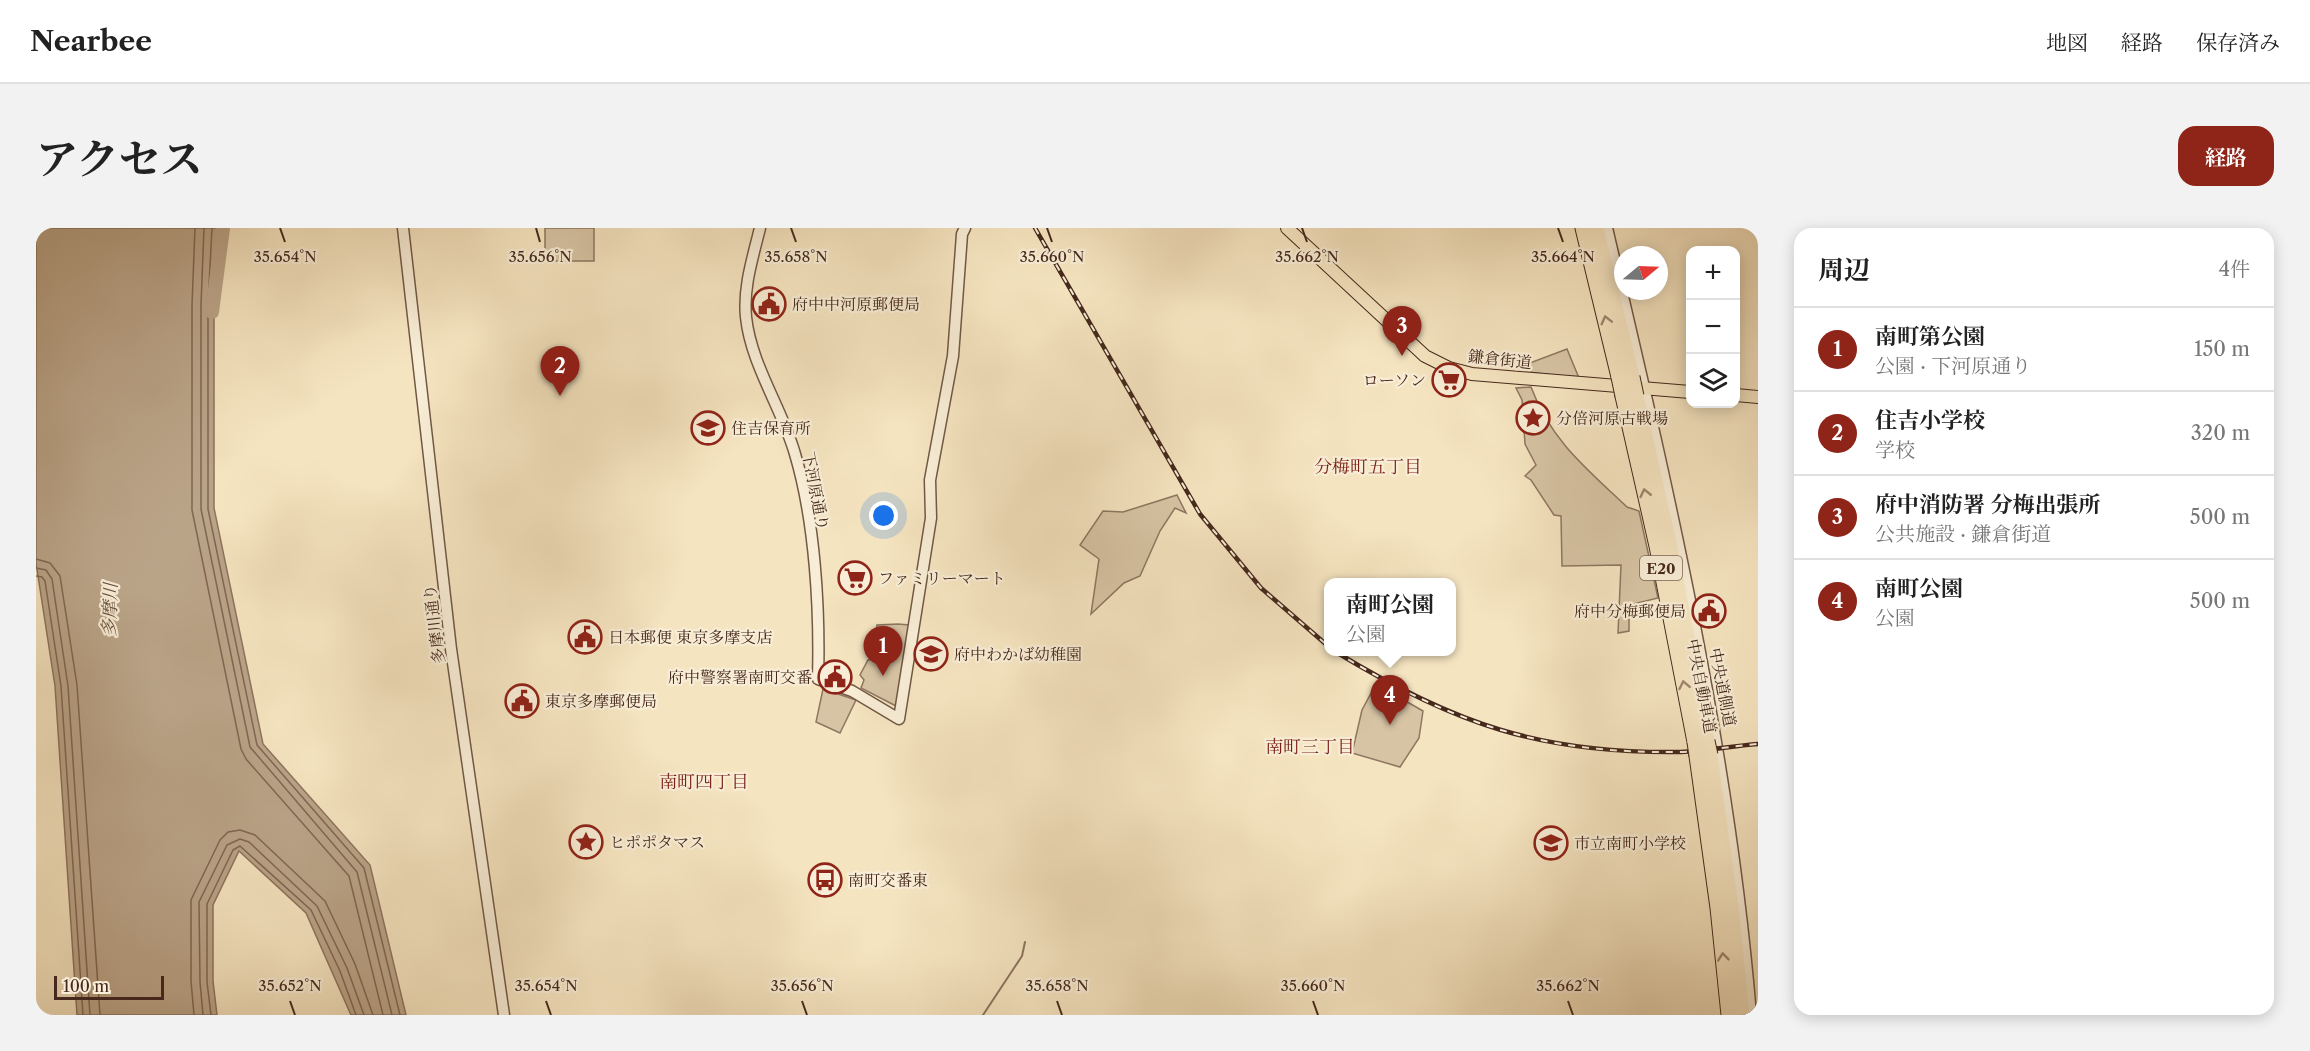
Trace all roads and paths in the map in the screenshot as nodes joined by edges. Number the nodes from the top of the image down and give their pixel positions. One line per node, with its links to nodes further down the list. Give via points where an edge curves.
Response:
1 (403, 228): 12 (street, 多摩川通り, via 452,649)
2 (760, 228): 3 (street, 下河原通り, via 747,282 746,319 757,358 796,455 810,529 818,679 852,691 899,719 931,518 930,480 953,356)
3 (965, 228)
4 (1287, 228): 8 (main road, 鎌倉街道, via 1409,342 1439,364 1472,374)
5 (1583, 228): 13 (highway, 中央自動車道 / E20, one-way to 5, bridge, via 1695,742 1657,546)
6 (1596, 228): 14 (highway, 中央自動車道 / E20, bridge, via 1669,543 1710,755)
7 (1607, 228): 8 (street, 中央道側道)
8 (1645, 388): 9 (main road, 鎌倉街道); 15 (street, 中央道側道, via 1718,741)
9 (1686, 392)
10 (1740, 395): 11 (main road)
11 (1758, 397)
12 (504, 1015)
13 (1729, 1015)
14 (1742, 1015)
15 (1751, 1015)

